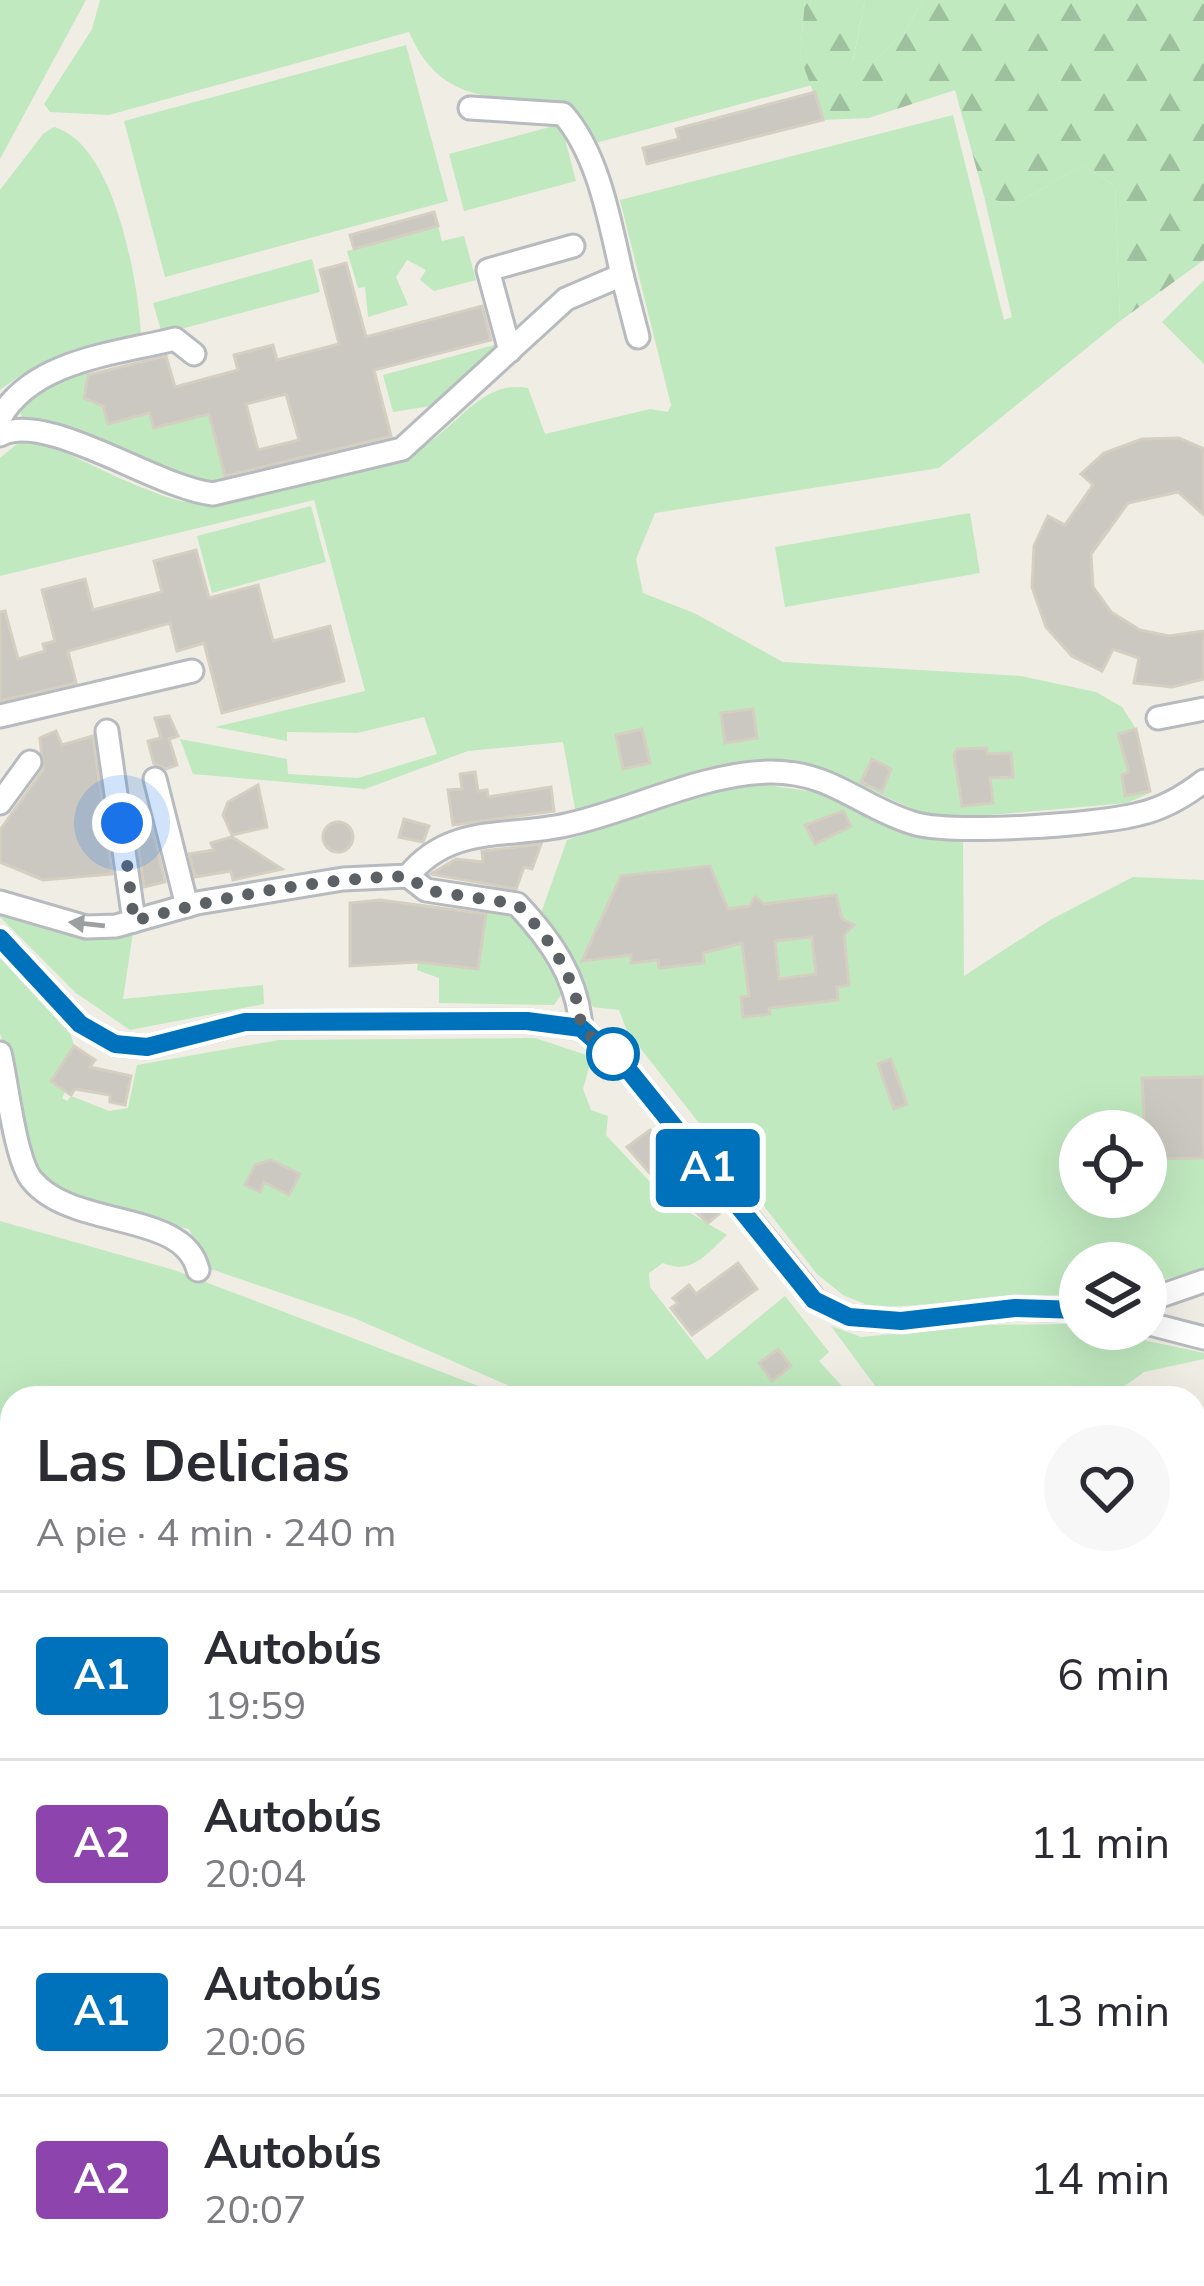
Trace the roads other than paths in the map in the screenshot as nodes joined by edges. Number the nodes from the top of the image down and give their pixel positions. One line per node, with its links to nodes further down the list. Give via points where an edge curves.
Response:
1 (470, 107): 3 (street, via 563,114 574,126)
2 (573, 246): 5 (street, via 488,270)
3 (622, 275): 4 (street); 5 (street, via 566,299)
4 (638, 338)
5 (510, 351): 8 (street, via 402,449 213,494 185,491 38,428)
6 (194, 354): 7 (street, via 175,339 64,366 35,381)
7 (0, 418)
8 (0, 435)
9 (192, 671): 11 (street)
10 (1204, 709): 12 (street)
11 (0, 716)
12 (1158, 718)
13 (107, 731): 21 (street)
14 (30, 762): 17 (street)
15 (155, 779): 20 (street)
16 (1201, 790): 18 (street, via 1140,814 960,830 911,823 830,780 770,772 565,826 454,838)
17 (0, 802)
18 (409, 876): 20 (street); 23 (street, via 425,890 517,904 559,956)
19 (0, 902): 21 (street, one-way to 19, via 86,927)
20 (187, 906): 21 (street)
21 (134, 921)
22 (0, 938): 23 (street, via 80,1024 115,1044 147,1047 245,1022 527,1021)
23 (581, 1028): 28 (street, via 630,1072 814,1300 849,1317 901,1321)
24 (0, 1053): 25 (street, via 29,1178 88,1214 172,1234 194,1254)
25 (198, 1270)
26 (1204, 1281): 27 (street)
27 (1167, 1293)
28 (1059, 1309)
29 (1167, 1328): 30 (street)
30 (1204, 1338)

